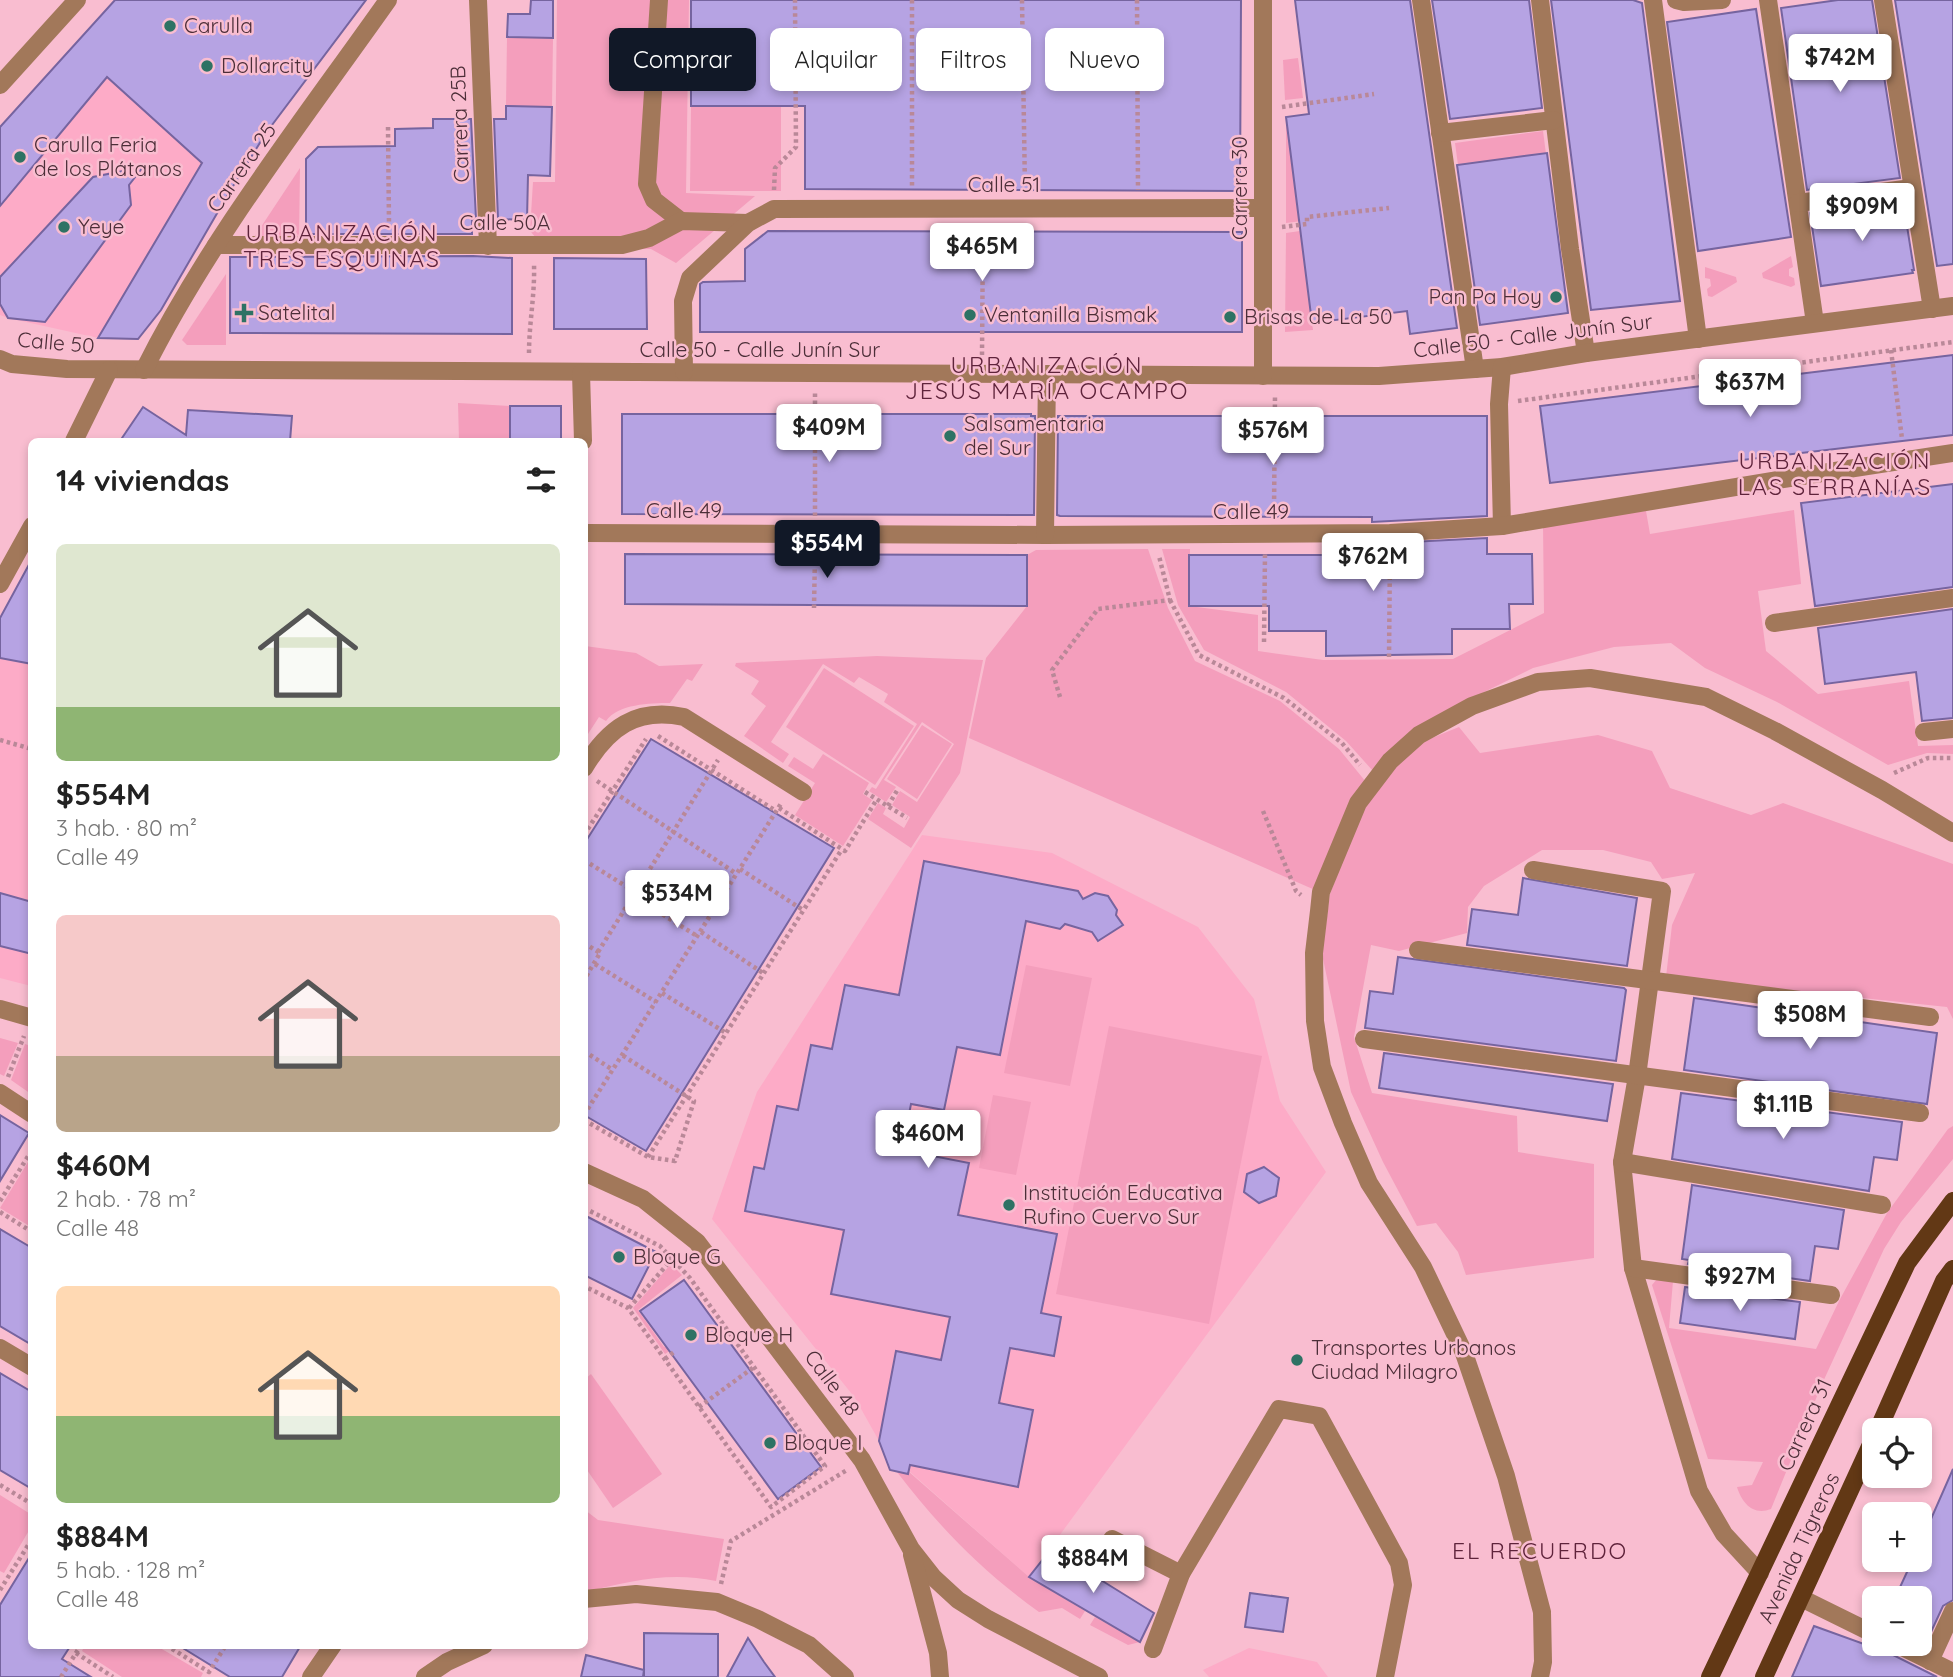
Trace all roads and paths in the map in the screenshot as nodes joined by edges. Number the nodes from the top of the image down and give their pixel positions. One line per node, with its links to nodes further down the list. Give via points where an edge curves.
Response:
1 (77, 0): 17 (street)
2 (388, 0): 35 (street, Carrera 25)
3 (478, 0): 37 (street, Carrera 25B)
4 (659, 0): 32 (street, via 647,184 654,200)
5 (795, 0): 31 (path, via 796,147 775,168)
6 (912, 0): 25 (path)
7 (1022, 0): 27 (path)
8 (1137, 0): 28 (path)
9 (1263, 0): 19 (street, Carrera 30)
10 (1421, 0): 22 (street)
11 (1540, 0): 20 (street)
12 (1654, 0): 42 (street)
13 (1676, 0): 14 (street)
14 (1722, 0)
15 (1768, 0): 24 (street)
16 (1883, 0): 23 (street)
17 (0, 85)
18 (1374, 94): 19 (path)
19 (1263, 110): 29 (street, Carrera 30)
20 (1554, 120): 22 (street); 45 (street)
21 (388, 127): 36 (path)
22 (1440, 133): 48 (street)
23 (1912, 188): 24 (street); 40 (street)
24 (1798, 203): 41 (street)
25 (912, 208): 26 (street, Calle 51); 31 (street, Calle 51)
26 (983, 208): 27 (street, Calle 51); 55 (path)
27 (1025, 208): 28 (street, Calle 51)
28 (1139, 208): 29 (street, Calle 51)
29 (1263, 208): 34 (street, Carrera 30)
30 (1389, 208): 34 (path, via 1307,217 1307,224)
31 (774, 209): 33 (street, Calle 51)
32 (681, 221): 33 (street, Calle 50A); 38 (street, Calle 50A, via 649,238 622,245)
33 (748, 223): 52 (street, via 691,278 683,301)
34 (1263, 229): 57 (street, Carrera 30)
35 (216, 245): 36 (street, Calle 50A); 50 (street, Carrera 25)
36 (389, 246): 37 (street, Calle 50A)
37 (488, 246): 38 (street, Calle 50A)
38 (533, 246): 51 (path)
39 (1953, 306): 40 (street, Calle 50 - Calle Junín Sur)
40 (1932, 309): 41 (street, Calle 50 - Calle Junín Sur)
41 (1815, 323): 42 (street, Calle 50 - Calle Junín Sur)
42 (1698, 339): 45 (street, Calle 50 - Calle Junín Sur)
43 (1953, 342): 44 (path)
44 (1891, 350): 58 (path); 62 (path)
45 (1586, 354): 47 (street, Calle 50 - Calle Junín Sur)
46 (0, 359): 49 (street, Calle 50, via 12,364)
47 (1502, 367): 48 (street, Calle 50 - Calle Junín Sur); 58 (street)
48 (1475, 369): 57 (street, Calle 50 - Calle Junín Sur, via 1379,376)
49 (109, 370): 50 (street, Calle 50 - Calle Junín Sur); 59 (street)
50 (144, 370): 51 (street, Calle 50 - Calle Junín Sur)
51 (529, 371): 53 (street, Calle 50 - Calle Junín Sur)
52 (684, 372): 53 (street, Calle 50 - Calle Junín Sur); 54 (street, Calle 50 - Calle Junín Sur)
53 (582, 373): 60 (street)
54 (815, 373): 55 (street, Calle 50 - Calle Junín Sur); 67 (path)
55 (981, 374): 56 (street, Calle 50 - Calle Junín Sur)
56 (1047, 374): 57 (street, Calle 50 - Calle Junín Sur); 70 (street)
57 (1269, 376): 69 (path)
58 (1499, 404): 63 (street)
59 (75, 438)
60 (583, 438)
61 (1953, 453): 62 (street, Calle 49)
62 (1905, 461): 63 (street, Calle 49)
63 (1502, 526): 65 (street, Calle 49)
64 (28, 533): 71 (street)
65 (1390, 533): 69 (street, Calle 49); 77 (path)
66 (588, 534): 67 (street, Calle 49)
67 (815, 534): 70 (street, Calle 49); 74 (path)
68 (1154, 534): 69 (street, Calle 49); 70 (street, Calle 49); 73 (path)
69 (1270, 534): 76 (path)
70 (1045, 535)
71 (0, 584)
72 (1953, 598): 75 (street)
73 (1170, 600): 78 (path, via 1098,609 1052,670); 88 (path, via 1199,655 1283,698 1342,743)
74 (814, 608)
75 (1774, 623)
76 (1264, 642)
77 (1389, 657)
78 (1060, 697)
79 (1953, 729): 80 (street)
80 (1924, 732)
81 (0, 740): 83 (path)
82 (728, 745): 84 (street, via 684,717 663,714 626,722); 86 (path); 89 (street)
83 (28, 748)
84 (589, 748): 87 (street)
85 (1953, 758): 91 (path, via 1928,758 1895,773)
86 (712, 771): 92 (path, via 650,732); 96 (path); 100 (path)
87 (589, 773): 92 (path)
88 (1375, 781): 91 (street, via 1419,735 1472,706 1538,682 1590,678 1706,697); 108 (street, via 1358,803 1321,892)
89 (798, 789): 96 (path)
90 (898, 789): 95 (path)
91 (1882, 790): 101 (street)
92 (612, 791): 99 (path); 100 (path)
93 (865, 792): 94 (path)
94 (877, 799): 95 (path); 102 (path)
95 (888, 806): 98 (path)
96 (778, 810): 102 (path); 105 (path)
97 (1263, 811): 108 (path, via 1296,891)
98 (907, 818)
99 (588, 829)
100 (673, 832): 105 (path); 106 (path)
101 (1953, 833)
102 (842, 849): 107 (path)
103 (588, 863): 106 (path)
104 (1533, 870): 116 (street, via 1662,891)
105 (738, 872): 107 (path); 109 (path)
106 (634, 894): 109 (path); 112 (path)
107 (803, 910): 114 (path)
108 (1319, 911): 193 (street, via 1315,1021 1322,1067 1370,1183 1423,1267 1464,1353 1506,1476 1542,1612)
109 (699, 934): 114 (path); 117 (path)
110 (588, 946): 112 (path)
111 (1418, 950): 116 (street)
112 (597, 952): 113 (path)
113 (595, 964): 115 (path); 118 (path)
114 (763, 973): 123 (path)
115 (588, 974)
116 (1651, 981): 120 (street); 128 (street)
117 (662, 993): 118 (path); 123 (path)
118 (656, 1002): 126 (path)
119 (0, 1009): 121 (street)
120 (1930, 1017)
121 (28, 1023)
122 (28, 1026): 129 (path)
123 (726, 1033): 130 (path)
124 (1364, 1039): 128 (street)
125 (588, 1053): 127 (path)
126 (622, 1055): 127 (path); 130 (path)
127 (613, 1069): 132 (path)
128 (1637, 1076): 133 (street); 137 (street)
129 (1, 1094): 131 (street)
130 (686, 1096): 136 (path); 136 (path, via 694,1101 675,1161)
131 (28, 1111)
132 (588, 1111)
133 (1920, 1113)
134 (588, 1120): 136 (path)
135 (28, 1156): 139 (path)
136 (648, 1157)
137 (1622, 1162): 141 (street); 146 (street)
138 (588, 1174): 158 (street, Calle 48, via 643,1199 697,1242)
139 (0, 1201)
140 (1953, 1201): 165 (main road, Carrera 31, via 1907,1263)
141 (1882, 1205)
142 (588, 1210): 145 (path, via 660,1246)
143 (0, 1212): 144 (path)
144 (28, 1230)
145 (672, 1258): 150 (path); 155 (path)
146 (1633, 1268): 149 (street); 165 (street, via 1699,1491 1724,1534)
147 (1953, 1269): 157 (main road)
148 (588, 1288): 150 (path)
149 (1831, 1295)
150 (628, 1308): 153 (path)
151 (0, 1348): 154 (street)
152 (674, 1352): 153 (path)
153 (665, 1359): 156 (path)
154 (28, 1365)
155 (754, 1367): 156 (path); 156 (path, via 825,1466 771,1507)
156 (699, 1407)
157 (1883, 1418)
158 (862, 1460): 164 (street, Calle 48); 172 (path, via 731,1541)
159 (1862, 1464): 170 (main road, Avenida Tigreros)
160 (0, 1485): 161 (path)
161 (28, 1502)
162 (1112, 1539): 166 (street)
163 (28, 1545): 168 (path)
164 (911, 1549): 190 (street); 191 (street, Calle 48, via 958,1600)
165 (1760, 1573): 194 (main road, Carrera 31)
166 (1181, 1574): 180 (street); 192 (street, via 1279,1409 1319,1416 1399,1563 1403,1585)
167 (0, 1577): 168 (path)
168 (6, 1580): 169 (path)
169 (0, 1590)
170 (1801, 1598): 174 (street); 195 (main road, Avenida Tigreros)
171 (588, 1599): 172 (street, via 636,1594)
172 (717, 1602): 189 (street, via 809,1645)
173 (1953, 1611): 183 (street)
174 (1862, 1628)
175 (78, 1649): 181 (path)
176 (172, 1649): 177 (path, via 209,1672)
177 (223, 1649)
178 (331, 1649): 187 (street)
179 (475, 1649): 188 (street)
180 (1153, 1649)
181 (76, 1653): 185 (path); 186 (path)
182 (1920, 1656): 183 (street)
183 (1930, 1661): 184 (street)
184 (1953, 1672)
185 (61, 1677)
186 (113, 1677)
187 (311, 1677)
188 (425, 1677)
189 (845, 1677)
190 (940, 1677)
191 (1099, 1677)
192 (1385, 1677)
193 (1540, 1677)
194 (1710, 1677)
195 (1764, 1677)

